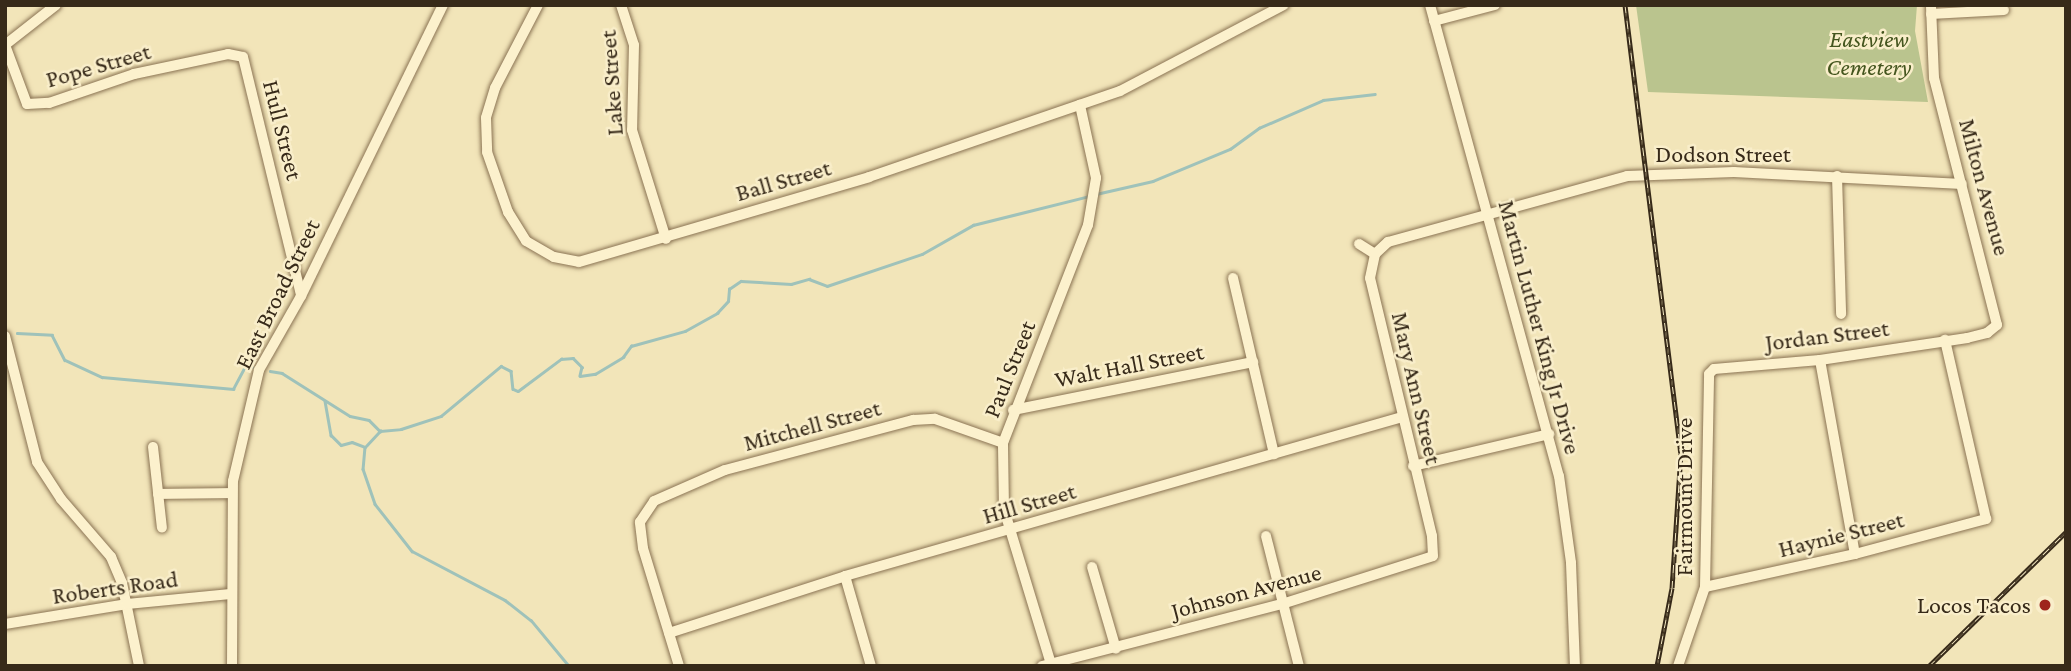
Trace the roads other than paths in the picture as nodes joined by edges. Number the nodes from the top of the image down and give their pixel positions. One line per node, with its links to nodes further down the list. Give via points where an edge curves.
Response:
1 (56, 5): 11 (street, via 35,26)
2 (443, 5): 21 (street, East Broad Street)
3 (538, 5): 17 (street, Ball Street, via 495,88 486,118 487,152 508,212 526,241 554,257 579,262)
4 (621, 5): 17 (street, Lake Street, via 634,45 632,130)
5 (1284, 5): 13 (street, Ball Street, via 1159,73)
6 (1430, 5): 10 (street, Martin Luther King Jr Drive)
7 (1495, 5): 10 (street)
8 (1931, 9): 9 (street); 15 (street, Milton Avenue, via 1934,78)
9 (2004, 10)
10 (1434, 21): 16 (street, Martin Luther King Jr Drive)
11 (5, 45): 12 (street, Pope Street, via 20,94 33,105 134,74 228,54)
12 (243, 57): 21 (street, Hull Street)
13 (1080, 105): 17 (street, Ball Street); 28 (street, Paul Street, via 1096,178 1088,225)
14 (1837, 176): 15 (street, Dodson Street); 16 (street, Dodson Street, via 1734,172 1628,177); 22 (street)
15 (1962, 184): 24 (street, Milton Avenue, via 1997,325 1987,333)
16 (1488, 212): 19 (street, via 1388,242); 30 (street, Martin Luther King Jr Drive)
17 (666, 239)
18 (1359, 244): 19 (street)
19 (1375, 254): 29 (street, Mary Ann Street, via 1373,296)
20 (1233, 278): 26 (street)
21 (301, 296): 35 (street, East Broad Street, via 260,368 238,449)
22 (1841, 314)
23 (5, 336): 46 (street, via 37,462 61,499 111,556)
24 (1945, 340): 25 (street, Jordan Street); 41 (street, Haynie Street, via 1986,519)
25 (1820, 360): 27 (street, Jordan Street); 41 (street)
26 (1253, 362): 28 (street, Walt Hall Street); 33 (street)
27 (1714, 369): 44 (street, Fairmount Drive, via 1705,392 1711,452)
28 (1013, 410): 31 (street, Paul Street)
29 (1402, 417): 33 (street, Hill Street); 34 (street, Mary Ann Street)
30 (1549, 434): 34 (street); 57 (street, Martin Luther King Jr Drive, via 1567,519)
31 (1003, 443): 39 (street, Paul Street, via 1002,489); 49 (street, Mitchell Street, via 935,419 913,420 725,470 667,493 642,517 643,548)
32 (153, 447): 36 (street)
33 (1274, 454): 39 (street, Hill Street)
34 (1413, 466): 38 (street, Mary Ann Street)
35 (232, 493): 36 (street); 45 (street, East Broad Street)
36 (159, 494): 37 (street)
37 (162, 528)
38 (1430, 530): 47 (street, Johnson Avenue, via 1433,556 1420,564)
39 (1012, 531): 43 (street, Hill Street); 51 (street, Paul Street)
40 (1266, 536): 47 (street)
41 (1855, 554): 44 (street, Haynie Street)
42 (1092, 567): 50 (street)
43 (845, 576): 49 (street, Hill Street); 55 (street)
44 (1705, 587): 58 (street, Fairmount Drive)
45 (231, 594): 46 (street, Roberts Road); 53 (street, East Broad Street)
46 (127, 604): 48 (street, Roberts Road); 52 (street)
47 (1282, 604): 50 (street, Johnson Avenue); 56 (street)
48 (5, 624)
49 (668, 633): 54 (street)
50 (1116, 649): 51 (street, Johnson Avenue)
51 (1054, 664)
52 (139, 666)
53 (232, 666)
54 (679, 666)
55 (871, 666)
56 (1298, 666)
57 (1575, 666)
58 (1678, 666)

